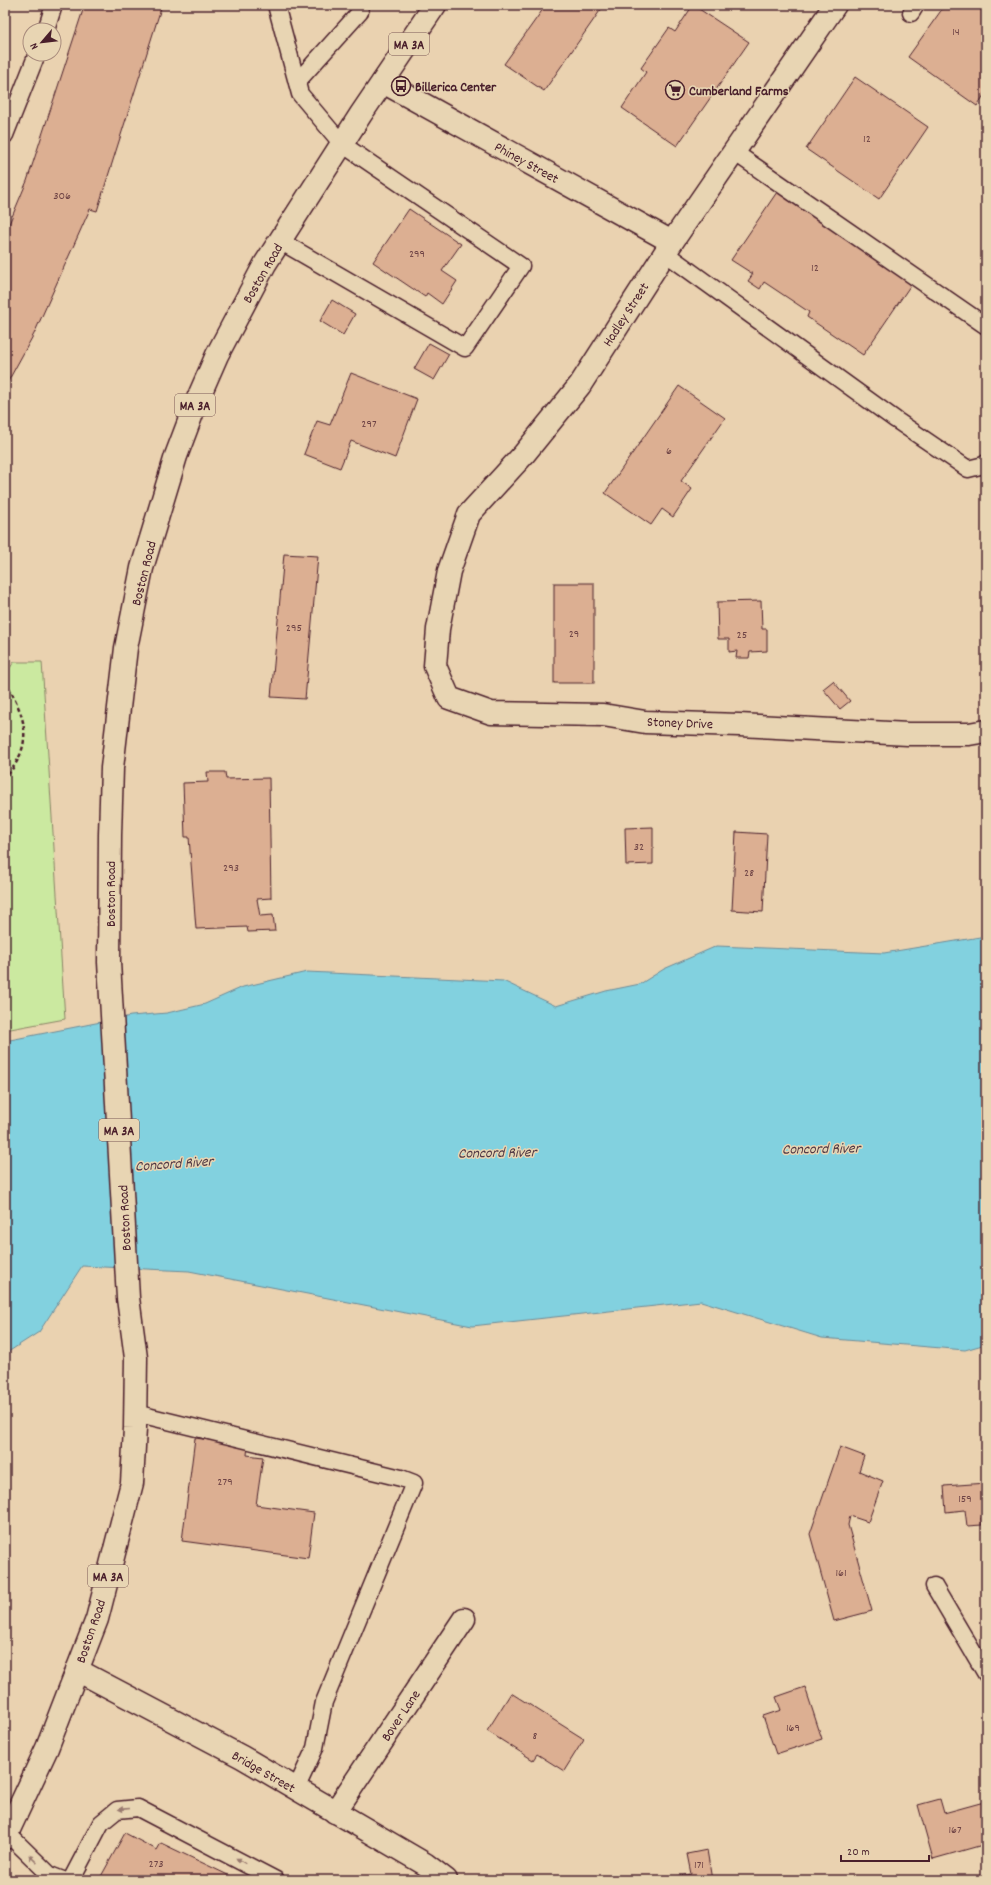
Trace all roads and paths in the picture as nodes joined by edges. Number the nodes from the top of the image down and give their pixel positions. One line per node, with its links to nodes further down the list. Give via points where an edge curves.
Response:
1 (54, 5): 6 (lane)
2 (276, 5): 8 (lane)
3 (359, 5): 8 (lane, via 360,12)
4 (435, 5): 9 (main road, Boston Road / MA 3A)
5 (835, 5): 12 (main road, Hadley Street)
6 (49, 22)
7 (34, 62): 10 (lane)
8 (297, 82): 11 (lane, via 300,94)
9 (382, 82): 11 (main road, Boston Road / MA 3A); 14 (main road, Phiney Street)
10 (5, 135)
11 (342, 144): 13 (main road, Boston Road / MA 3A); 13 (lane, via 521,266 465,348)
12 (734, 152): 14 (main road, Hadley Street); 15 (lane)
13 (280, 241): 21 (main road, Boston Road / MA 3A, via 265,264 217,356 196,403 176,456 142,568 126,648 112,768 109,962 128,1298 136,1358)
14 (668, 247): 16 (lane, via 896,420 968,469); 17 (main road, Hadley Street, via 580,385 524,454 469,514 449,571)
15 (986, 326)
16 (986, 463)
17 (438, 629): 19 (main road, Stoney Drive, via 435,666 449,698 491,713 603,715 644,722 908,734 969,734)
18 (5, 681): 20 (path, via 19,710 26,739 19,757)
19 (986, 731)
20 (5, 778)
21 (135, 1413): 24 (main road, Boston Road / MA 3A, via 132,1483 97,1619); 26 (lane, via 414,1483 324,1702 315,1748)
22 (934, 1586): 25 (lane)
23 (464, 1619): 27 (main road, Bover Lane)
24 (77, 1670): 26 (main road, Bridge Street); 28 (main road, Boston Road / MA 3A, via 47,1748)
25 (986, 1674)
26 (296, 1789): 27 (main road, Bridge Street)
27 (335, 1812): 32 (main road, Bridge Street, via 425,1864)
28 (6, 1836): 29 (lane, one-way to 28, via 50,1875)
29 (63, 1880)
30 (71, 1880): 31 (lane, one-way to 30, via 138,1808 117,1810 101,1823)
31 (276, 1880)
32 (446, 1880)

